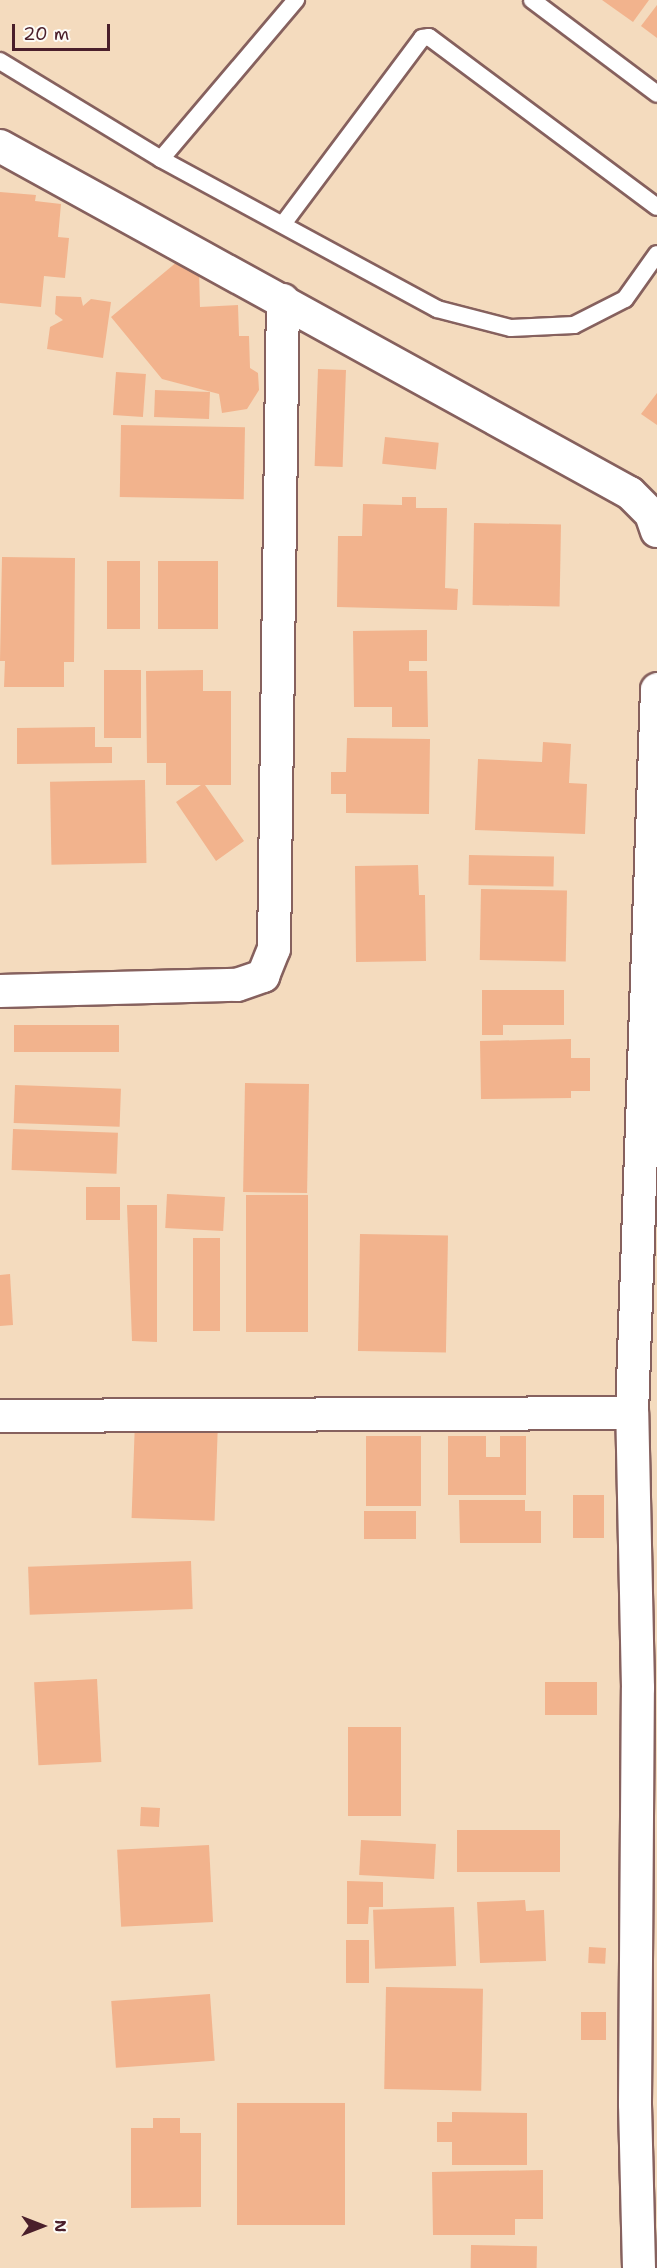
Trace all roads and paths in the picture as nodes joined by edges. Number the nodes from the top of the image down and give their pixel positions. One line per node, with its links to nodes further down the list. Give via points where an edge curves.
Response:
1 (296, 0): 6 (lane)
2 (532, 0): 4 (lane)
3 (0, 61): 6 (lane)
4 (657, 94)
5 (0, 146): 10 (street)
6 (161, 159): 8 (lane)
7 (657, 207): 8 (lane, via 429,37 422,38)
8 (283, 224): 9 (lane, via 437,309 511,328 574,325 625,300)
9 (657, 254)
10 (283, 300): 11 (street, via 630,494 651,514); 13 (street, via 274,949 263,976 237,985)
11 (657, 531)
12 (657, 689): 14 (street)
13 (0, 991)
14 (632, 1413): 15 (street); 16 (street, via 638,1688 635,2104)
15 (0, 1416)
16 (639, 2268)

